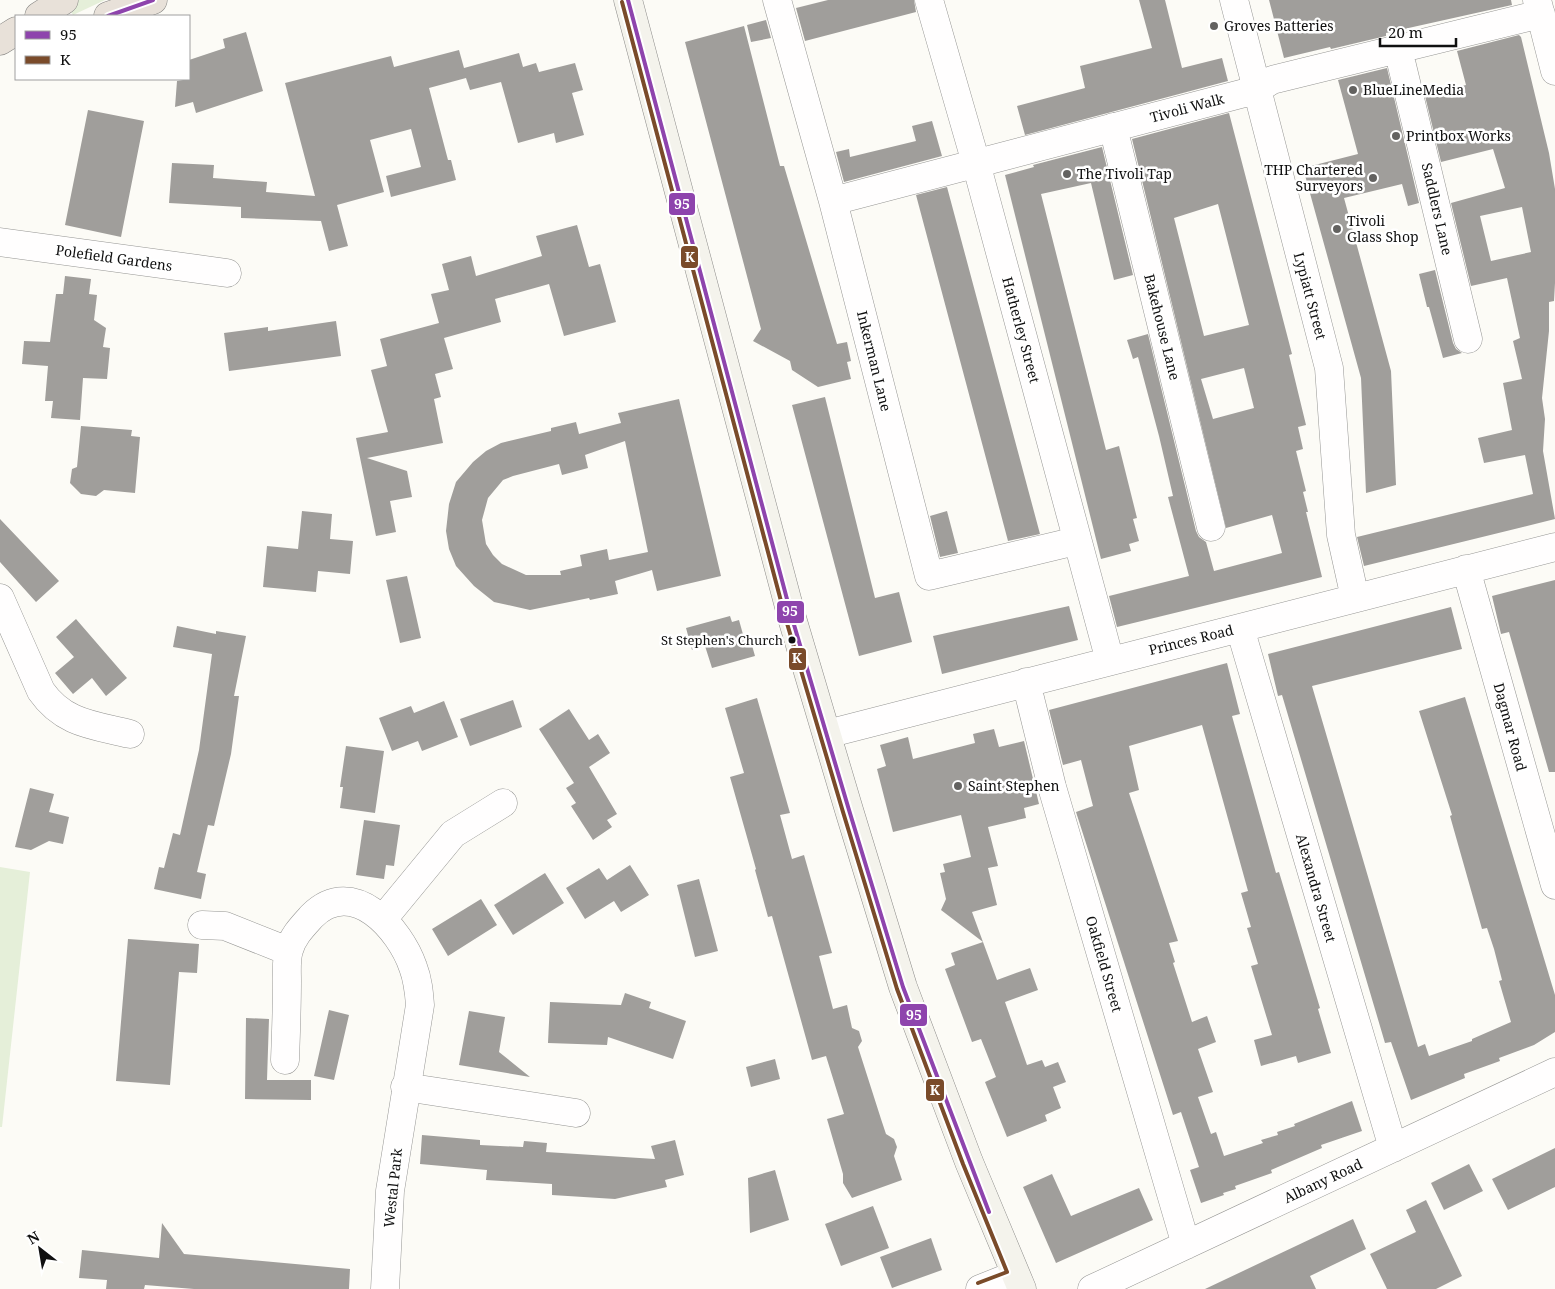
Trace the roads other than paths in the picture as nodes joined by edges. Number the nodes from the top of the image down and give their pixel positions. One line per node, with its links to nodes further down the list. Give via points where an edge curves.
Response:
1 (64, 0): 8 (highway)
2 (153, 0): 9 (highway)
3 (628, 0): 33 (street, via 792,618)
4 (778, 0): 19 (street, Inkerman Lane)
5 (929, 0): 18 (street, Hatherley Street)
6 (1234, 0): 16 (street, Lypiatt Street)
7 (1539, 7): 13 (street, Tivoli Walk); 15 (street)
8 (41, 15)
9 (111, 15)
10 (15, 32): 11 (highway)
11 (0, 41)
12 (15, 46): 14 (highway)
13 (1398, 49): 16 (street, Tivoli Walk, via 1272,80); 22 (street, Saddlers Lane)
14 (0, 52)
15 (1555, 71)
16 (1256, 90): 17 (street, Tivoli Walk); 28 (street, Lypiatt Street, via 1329,368 1341,535)
17 (1113, 127): 18 (street, Tivoli Walk); 23 (street, Bakehouse Lane)
18 (976, 163): 19 (street, Tivoli Walk); 24 (street, Hatherley Street)
19 (833, 201): 24 (street, Inkerman Lane, via 930,576)
20 (0, 242): 21 (street, Polefield Gardens)
21 (227, 273)
22 (1468, 339)
23 (1211, 527)
24 (1076, 541): 30 (street, Hatherley Street)
25 (1555, 547): 26 (street, Princes Road)
26 (1466, 570): 28 (street, Princes Road); 35 (street, Dagmar Road)
27 (0, 598): 32 (street, via 41,691 49,702 72,718)
28 (1355, 598): 29 (street, Princes Road)
29 (1240, 628): 30 (street, Princes Road); 43 (street, Alexandra Street)
30 (1110, 661): 31 (street, Princes Road)
31 (1026, 682): 33 (street, Princes Road); 44 (street, Oakfield Street, via 1052,787)
32 (130, 734)
33 (827, 734): 45 (street, via 903,987 969,1162)
34 (503, 803): 36 (street, via 453,834)
35 (1555, 885)
36 (383, 919): 38 (street, Westal Park, via 362,905 350,902 327,905 296,933); 41 (street, Westal Park, via 405,949 418,985 420,1005)
37 (202, 925): 38 (street, via 225,926)
38 (288, 952): 39 (street, Westal Park)
39 (285, 1060)
40 (1555, 1072): 43 (street, Albany Road)
41 (405, 1087): 42 (street); 46 (street, Westal Park, via 390,1191)
42 (576, 1113)
43 (1393, 1148): 44 (street, Albany Road)
44 (1186, 1245): 48 (street, Albany Road)
45 (1019, 1282): 47 (street)
46 (385, 1289)
47 (980, 1289)
48 (1092, 1289)

